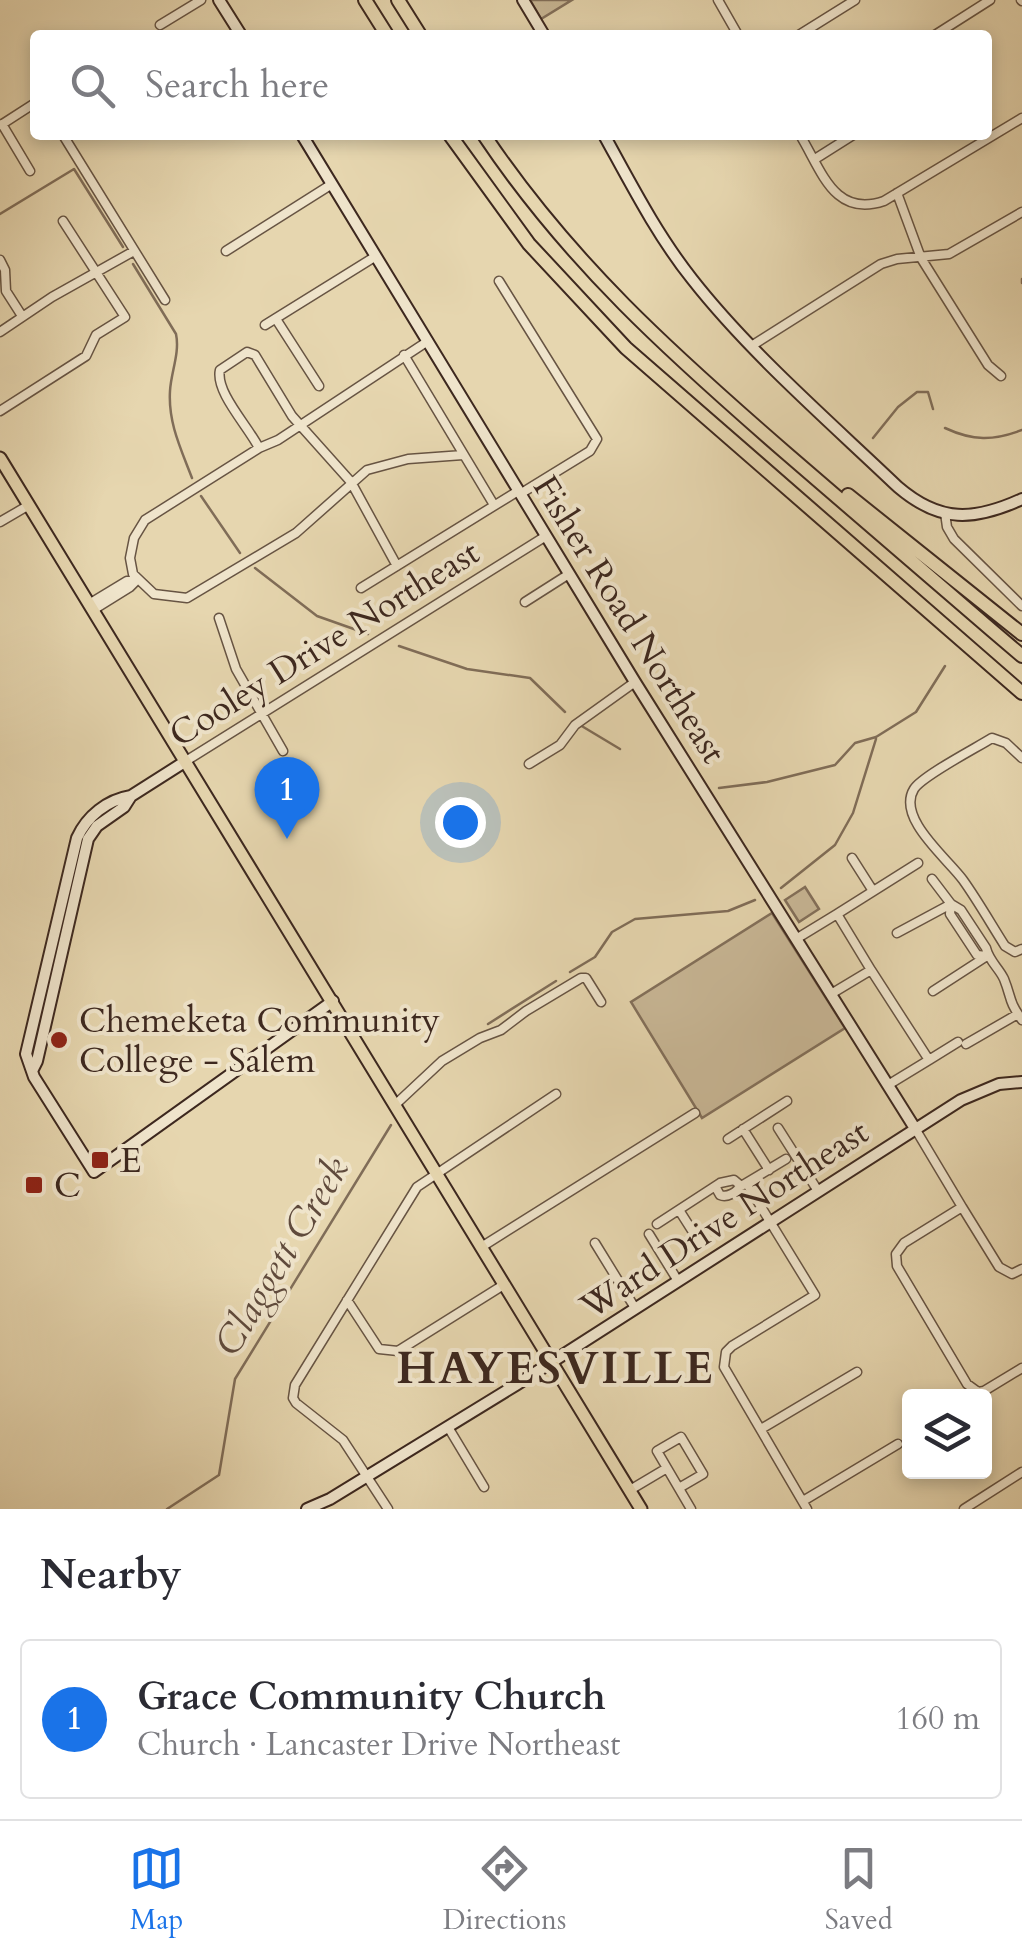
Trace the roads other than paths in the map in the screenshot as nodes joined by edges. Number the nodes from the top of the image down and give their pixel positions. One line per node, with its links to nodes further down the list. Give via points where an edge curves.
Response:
1 (201, 0): 9 (street)
2 (219, 0): 10 (street)
3 (365, 0): 11 (highway)
4 (398, 0): 12 (highway)
5 (523, 0): 13 (street)
6 (718, 0): 14 (street)
7 (855, 0): 15 (street)
8 (990, 0): 16 (street)
9 (160, 25)
10 (238, 30)
11 (384, 30)
12 (417, 30)
13 (541, 30)
14 (735, 30)
15 (807, 30)
16 (943, 30)
17 (30, 106): 19 (street)
18 (1022, 118): 20 (street)
19 (1, 125): 30 (street)
20 (992, 136)
21 (66, 140): 35 (street)
22 (305, 140): 31 (street, Fisher Road Northeast)
23 (454, 140): 77 (highway, via 529,244 626,348)
24 (488, 140): 50 (highway, via 570,250)
25 (607, 140): 48 (street, via 670,249)
26 (803, 140): 29 (street)
27 (845, 140): 29 (street)
28 (985, 140): 32 (street)
29 (815, 159): 32 (street, via 835,193 853,206)
30 (30, 171)
31 (332, 184): 36 (street); 37 (street, Fisher Road Northeast)
32 (897, 193): 38 (street)
33 (1022, 212): 38 (street, via 957,251)
34 (63, 221): 40 (street)
35 (134, 251): 40 (street); 42 (street)
36 (226, 251)
37 (376, 256): 44 (street); 47 (street, Fisher Road Northeast)
38 (921, 258): 48 (street, via 881,264); 51 (street)
39 (0, 260): 43 (street, via 6,291)
40 (96, 272): 43 (street); 53 (street, via 125,317 96,334 86,356)
41 (500, 281): 59 (street, via 597,439 590,451)
42 (165, 300)
43 (22, 316): 46 (street)
44 (276, 318): 45 (street); 52 (street)
45 (265, 325)
46 (0, 332)
47 (428, 341): 49 (street); 59 (street, Fisher Road Northeast)
48 (753, 345): 63 (street, via 898,488)
49 (404, 355): 54 (street); 56 (street)
50 (691, 370): 74 (highway); 75 (highway)
51 (1001, 376)
52 (319, 386)
53 (0, 411)
54 (300, 424): 55 (street); 55 (street, via 247,352 218,374); 58 (street)
55 (259, 448): 68 (street, via 145,520 131,552)
56 (463, 454): 58 (street, via 390,462); 62 (street)
57 (0, 458): 61 (main road)
58 (351, 482): 66 (street); 68 (street, via 296,533 197,594 163,597)
59 (519, 493): 62 (street); 65 (street, Fisher Road Northeast)
60 (1022, 499): 63 (street, via 978,515)
61 (29, 504): 64 (street); 72 (main road)
62 (494, 505): 66 (street)
63 (945, 514): 71 (street, via 954,539)
64 (0, 522)
65 (546, 536): 67 (street, Fisher Road Northeast); 78 (street, Cooley Drive Northeast)
66 (397, 566): 69 (street)
67 (569, 574): 70 (street); 76 (street, Fisher Road Northeast)
68 (136, 580): 72 (street)
69 (361, 588)
70 (524, 602)
71 (1022, 606)
72 (91, 607): 81 (main road)
73 (219, 618): 78 (street, via 236,669)
74 (1022, 634)
75 (1022, 656)
76 (635, 682): 82 (street); 90 (street, Fisher Road Northeast)
77 (1022, 694)
78 (262, 714): 79 (street); 81 (street, Cooley Drive Northeast)
79 (283, 751)
80 (1022, 758): 91 (street, via 992,738 919,783 910,800 930,843 1005,946)
81 (186, 761): 96 (main road); 96 (street, Cooley Drive Northeast, via 91,816 77,838 26,1054 94,1172)
82 (529, 764)
83 (852, 858): 86 (street)
84 (918, 863): 86 (street)
85 (932, 878): 87 (street)
86 (874, 891): 88 (street)
87 (951, 904): 89 (street); 92 (street, via 950,914 976,955)
88 (837, 914): 90 (street); 93 (street)
89 (897, 934)
90 (796, 939): 95 (street, Fisher Road Northeast)
91 (1022, 949)
92 (987, 956): 94 (street); 98 (street)
93 (871, 970): 95 (street); 99 (street)
94 (933, 991)
95 (831, 994): 101 (street, Fisher Road Northeast)
96 (332, 1001): 104 (main road)
97 (600, 1002): 104 (street, via 581,978 442,1061)
98 (1020, 1017): 99 (street)
99 (928, 1060): 101 (street)
100 (1022, 1082): 108 (street, Ward Drive Northeast, via 980,1091)
101 (888, 1085): 108 (street, Fisher Road Northeast)
102 (556, 1094): 112 (street)
103 (787, 1101): 107 (street)
104 (396, 1104): 112 (main road)
105 (695, 1112): 122 (street)
106 (778, 1128): 114 (street)
107 (744, 1129): 109 (street); 111 (street)
108 (916, 1130): 114 (street, Ward Drive Northeast); 115 (street)
109 (728, 1138)
110 (786, 1159): 111 (street)
111 (770, 1170): 113 (street)
112 (437, 1172): 122 (main road); 126 (street, via 418,1187)
113 (743, 1185): 116 (street, via 727,1196 716,1188); 117 (street)
114 (818, 1191): 117 (street, Ward Drive Northeast)
115 (962, 1207): 123 (street, via 999,1267 1012,1274); 129 (street, via 899,1247 896,1266 972,1388 984,1391)
116 (679, 1210): 118 (street); 121 (street)
117 (771, 1222): 124 (street, Ward Drive Northeast); 132 (street, via 815,1295 732,1346 723,1360)
118 (657, 1224)
119 (649, 1234): 124 (street)
120 (595, 1243): 127 (street)
121 (700, 1243)
122 (483, 1246): 125 (main road)
123 (1022, 1269)
124 (678, 1281): 127 (street, Ward Drive Northeast)
125 (506, 1284): 126 (street, via 398,1351 375,1344); 128 (main road)
126 (348, 1300): 136 (street, via 293,1398 343,1440)
127 (636, 1308): 128 (street, Ward Drive Northeast)
128 (553, 1361): 131 (street, Ward Drive Northeast); 139 (main road)
129 (1022, 1368)
130 (857, 1372): 132 (street)
131 (448, 1426): 136 (street, Ward Drive Northeast); 137 (street)
132 (761, 1429): 140 (street)
133 (898, 1444): 140 (street)
134 (667, 1468): 138 (street); 138 (street, via 657,1451 681,1438 703,1474); 139 (street)
135 (1022, 1472): 145 (street)
136 (368, 1476): 141 (street, Ward Drive Northeast); 142 (street)
137 (484, 1487)
138 (679, 1488): 144 (street)
139 (630, 1490): 143 (main road)
140 (805, 1505)
141 (307, 1509)
142 (388, 1509)
143 (641, 1509)
144 (691, 1509)
145 (964, 1509)

